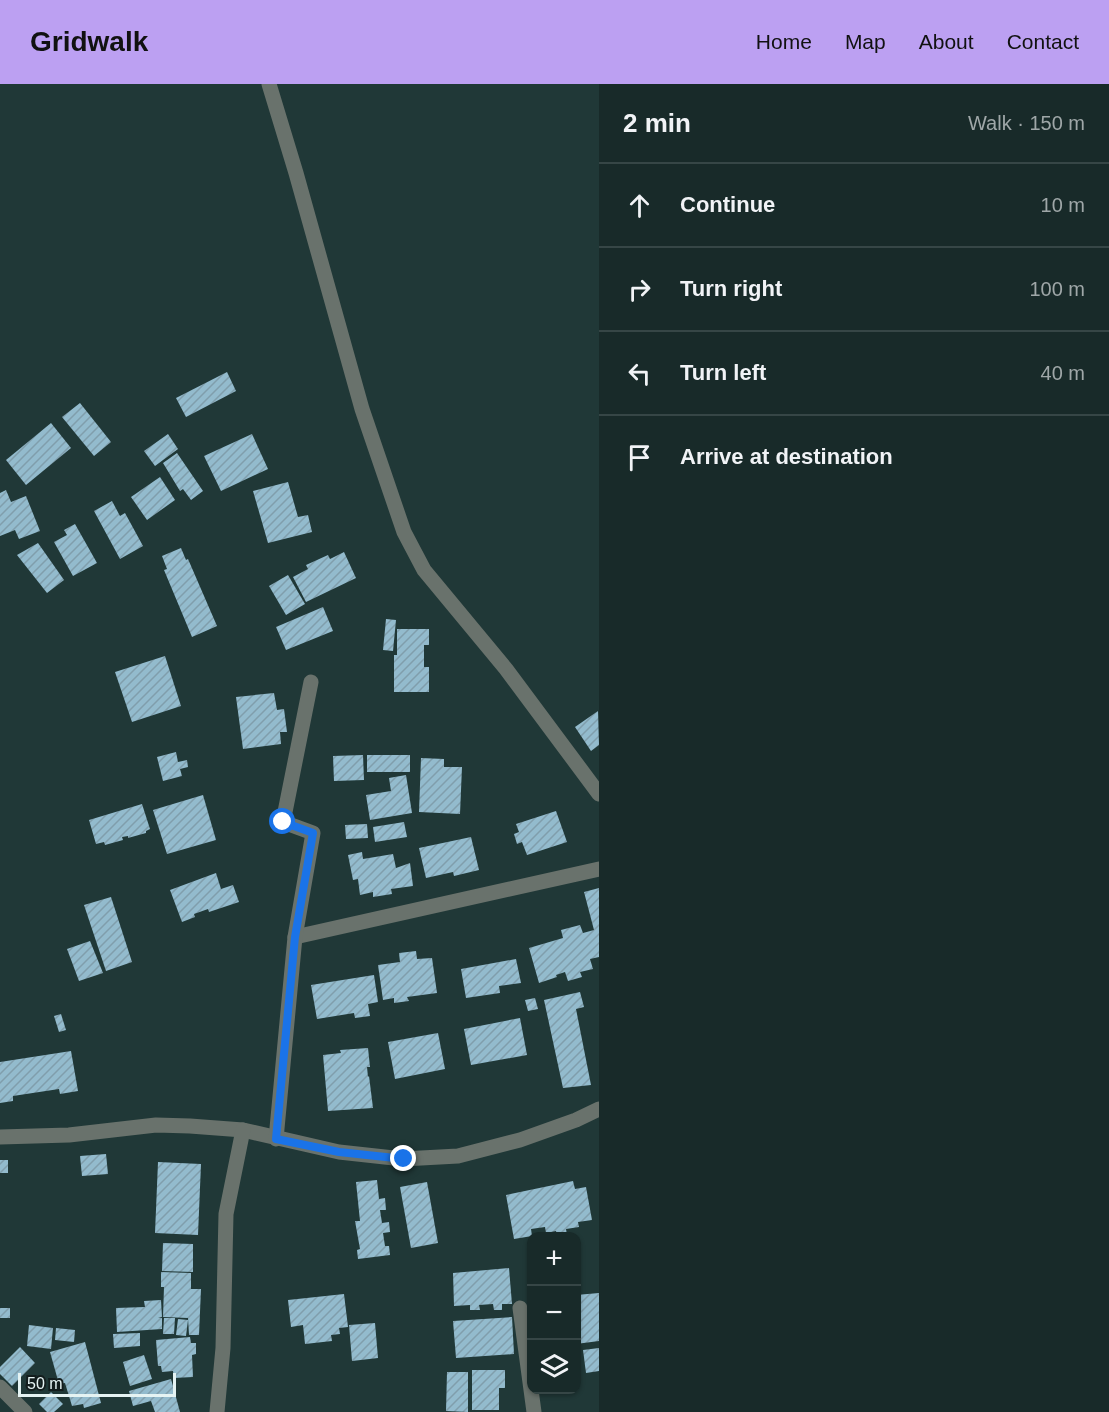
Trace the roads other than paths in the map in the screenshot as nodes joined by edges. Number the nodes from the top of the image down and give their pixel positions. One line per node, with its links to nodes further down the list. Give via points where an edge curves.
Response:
1 (269, 84): 3 (street, via 362,409 405,532 424,570 506,669)
2 (311, 682): 5 (street, via 283,822 313,833)
3 (599, 794)
4 (599, 868): 5 (street)
5 (295, 937): 9 (street)
6 (599, 1109): 9 (street, via 520,1140 458,1156 404,1159 339,1152)
7 (243, 1130): 8 (street, via 156,1125 69,1135); 9 (street); 13 (street, via 226,1214 224,1348)
8 (0, 1137)
9 (276, 1139)
10 (520, 1308): 14 (street)
11 (0, 1387): 12 (street)
12 (25, 1412)
13 (217, 1412)
14 (534, 1412)

